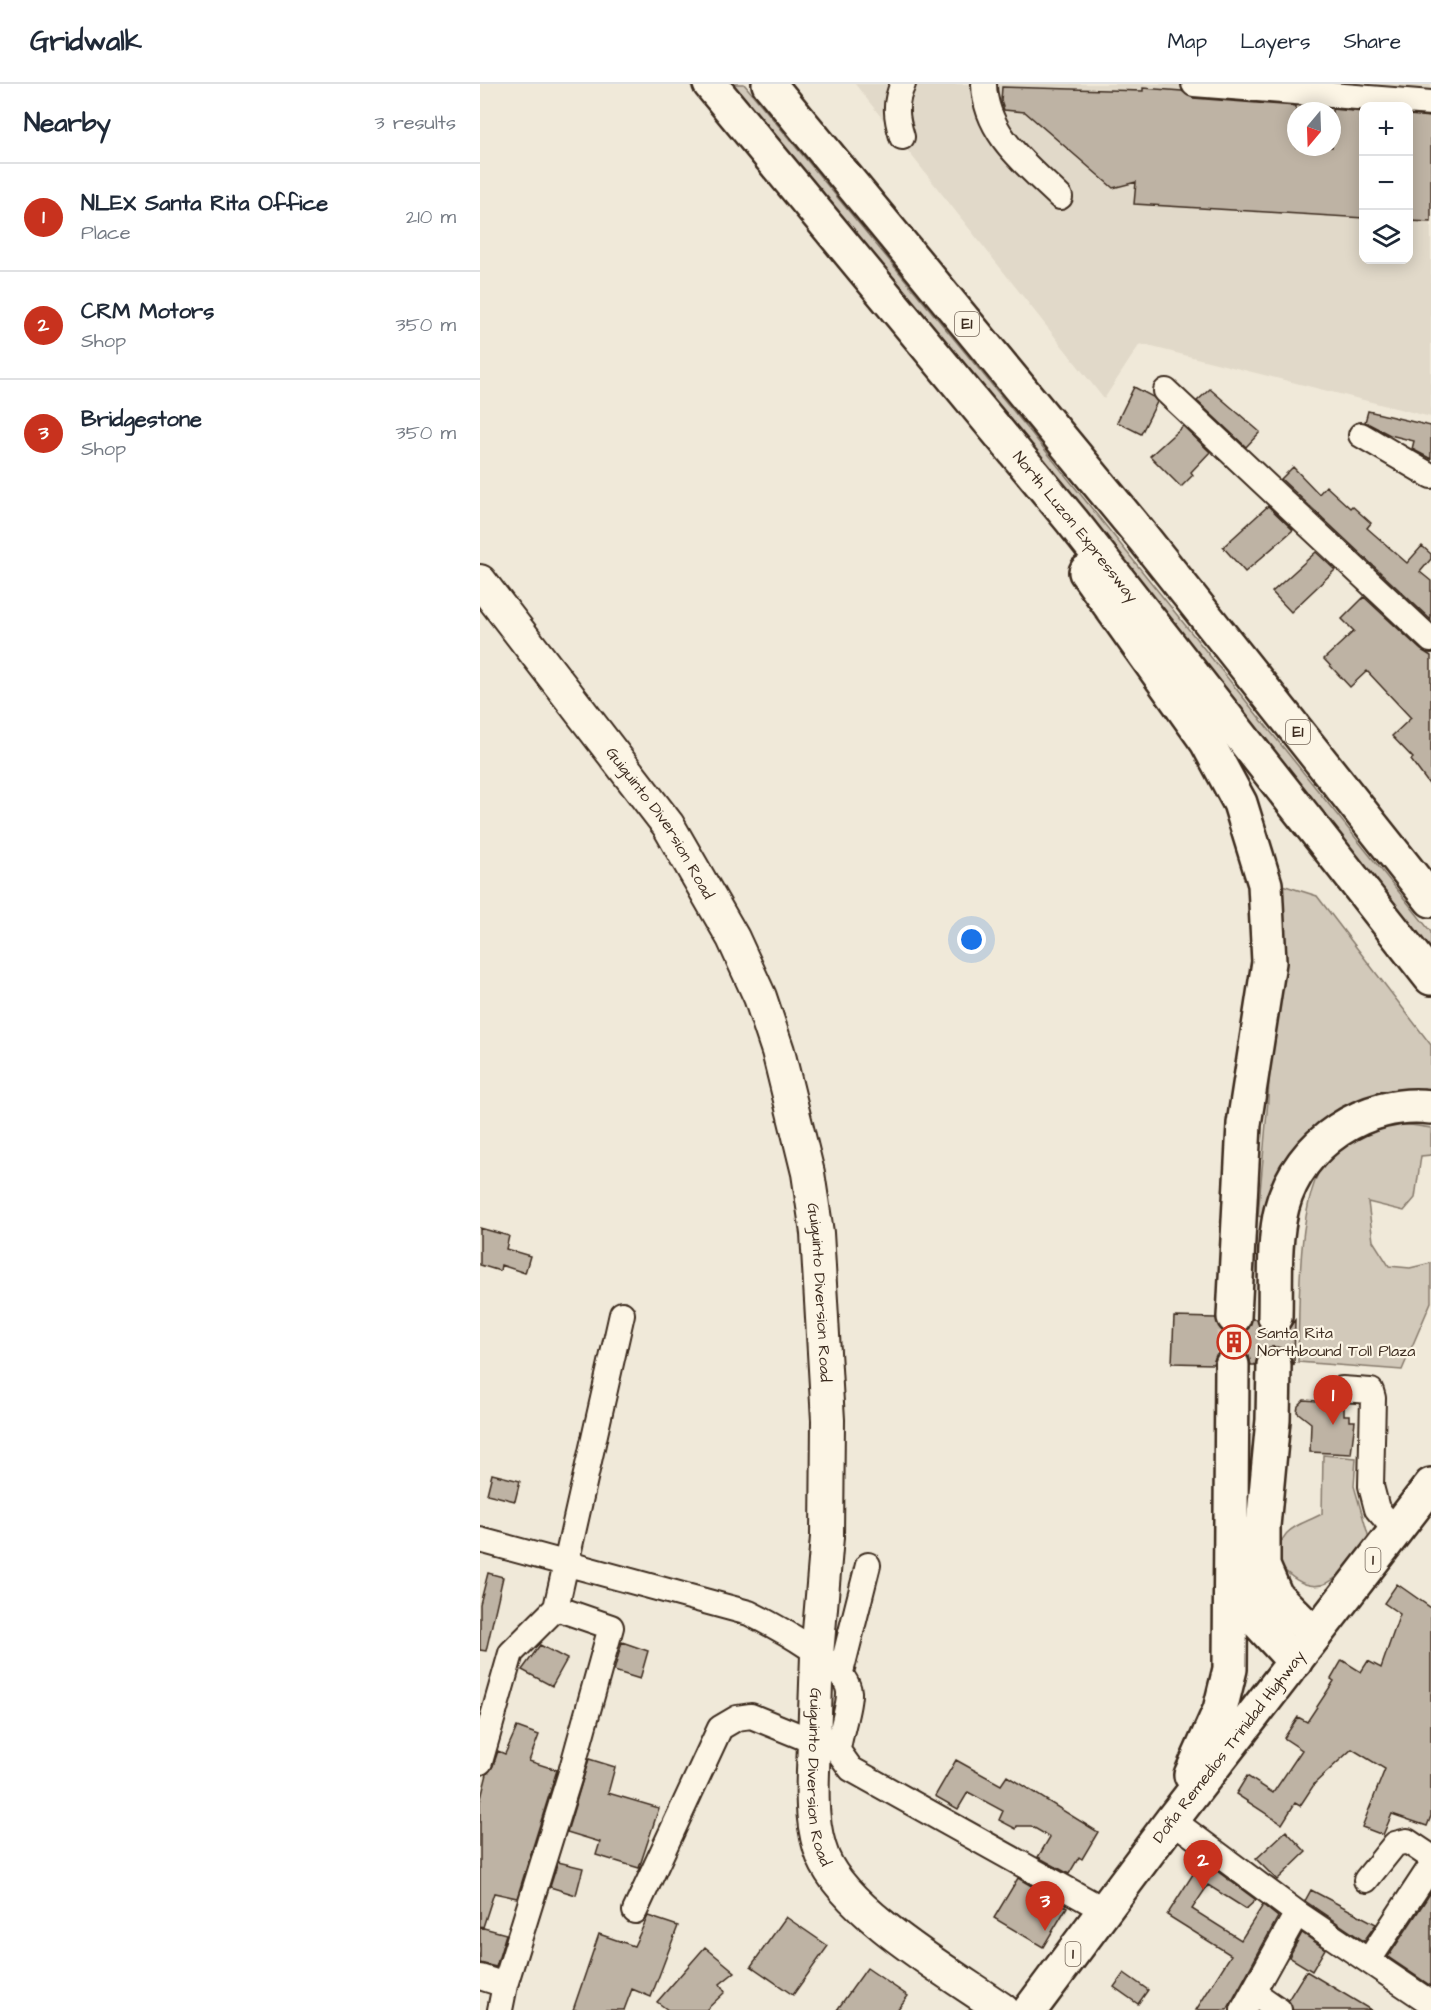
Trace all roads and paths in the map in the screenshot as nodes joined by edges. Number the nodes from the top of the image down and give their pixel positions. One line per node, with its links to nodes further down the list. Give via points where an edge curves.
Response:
1 (710, 84): 12 (highway, North Luzon Expressway)
2 (769, 84): 15 (highway, E1, via 1145,540)
3 (903, 84): 7 (street, via 897,97 896,117)
4 (984, 84): 8 (street, via 984,99 1003,141)
5 (1194, 84): 6 (street)
6 (1431, 103)
7 (902, 137)
8 (1060, 197)
9 (1166, 391): 14 (street)
10 (1361, 435): 11 (street)
11 (1431, 476)
12 (1072, 521): 16 (highway, North Luzon Expressway); 19 (highway, via 1083,568 1207,742 1240,803 1265,884 1269,962 1243,1134)
13 (480, 581): 33 (main road, Guiguinto Diversion Road, via 668,825 733,938 760,997 778,1051 808,1173 818,1233 829,1480)
14 (1431, 640)
15 (1431, 900)
16 (1431, 978)
17 (1431, 1107): 20 (highway, via 1397,1107 1353,1121 1328,1137 1300,1168 1287,1193 1278,1226)
18 (622, 1314): 27 (street)
19 (1234, 1317)
20 (1275, 1317)
21 (1232, 1365): 28 (highway)
22 (1274, 1365): 31 (highway, via 1263,1566 1276,1596)
23 (1342, 1389): 25 (street, via 1371,1391 1374,1398 1371,1486 1377,1509)
24 (1431, 1485): 25 (highway, Doña Remedios Trinidad Highway / 1)
25 (1396, 1531): 31 (highway, Doña Remedios Trinidad Highway / 1)
26 (480, 1540): 27 (street)
27 (567, 1564): 30 (street); 33 (street, via 749,1613 782,1630)
28 (1232, 1564): 32 (highway, via 1257,1621); 36 (highway, via 1227,1683 1220,1710 1195,1761)
29 (868, 1565): 33 (street)
30 (555, 1608): 35 (street, via 511,1653); 45 (street, via 611,1627 572,1772)
31 (1315, 1635): 32 (highway, Doña Remedios Trinidad Highway / 1)
32 (1295, 1662): 36 (highway, Doña Remedios Trinidad Highway / 1)
33 (829, 1664): 34 (street, via 849,1691); 49 (main road, Guiguinto Diversion Road, via 813,1793 817,1837 824,1859 852,1898 872,1915)
34 (838, 1751): 40 (street, via 751,1716 720,1728); 41 (street, via 851,1769)
35 (480, 1762)
36 (1176, 1815): 41 (highway, Doña Remedios Trinidad Highway / 1); 42 (street)
37 (1431, 1857): 39 (street, via 1407,1841 1395,1844)
38 (1431, 1866): 43 (street)
39 (1366, 1880)
40 (634, 1911)
41 (1106, 1911): 50 (highway, Doña Remedios Trinidad Highway / 1)
42 (1297, 1913): 43 (street); 46 (street)
43 (1369, 1960): 47 (street)
44 (480, 1977): 45 (street)
45 (505, 1985): 48 (street)
46 (1248, 2001): 51 (street)
47 (1431, 2003)
48 (500, 2010)
49 (1004, 2010)
50 (1030, 2010)
51 (1279, 2010)

